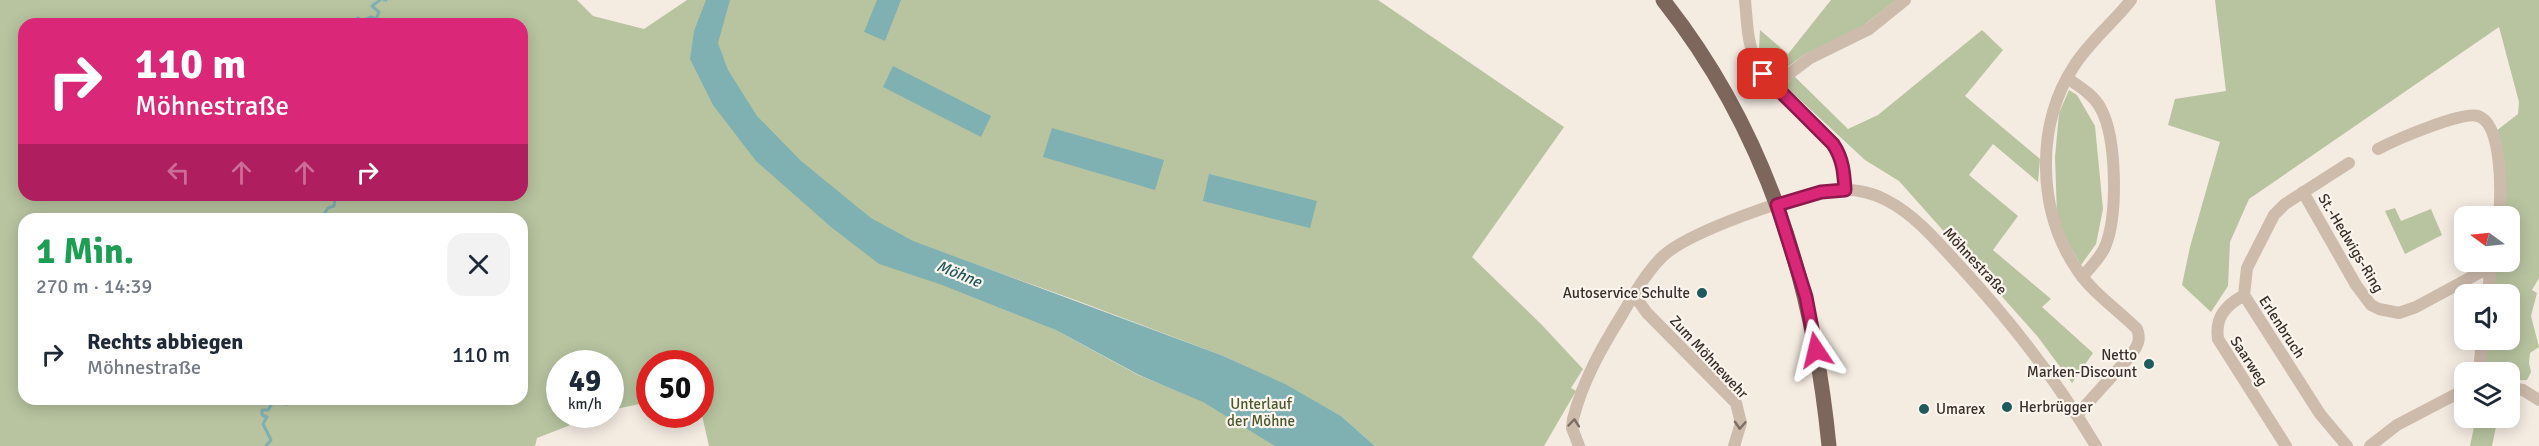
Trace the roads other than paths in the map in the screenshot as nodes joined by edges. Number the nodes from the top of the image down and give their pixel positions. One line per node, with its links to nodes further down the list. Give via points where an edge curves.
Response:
1 (1663, 0): 11 (main road, via 1730,101)
2 (1745, 0): 6 (street, via 1750,47)
3 (1905, 0): 6 (street, via 1869,29 1810,58)
4 (2131, 0): 5 (street, via 2081,56)
5 (2067, 78): 14 (street, via 2052,118 2046,179 2058,236); 14 (street, via 2100,107 2112,145 2107,240 2104,250)
6 (1773, 86): 9 (street, via 1833,144 1844,168)
7 (2378, 148): 12 (street, via 2423,129 2473,116 2482,118 2493,133 2500,179)
8 (2349, 163): 10 (street, St.-Hedwigs-Ring)
9 (1845, 190): 11 (street, Möhnestraße, via 1821,192); 20 (street, Möhnestraße, via 1878,196 1912,217 2014,326)
10 (2303, 192): 13 (street, St.-Hedwigs-Ring, via 2356,285 2371,305 2379,309 2399,313 2416,307); 16 (street, Erlenbruch, via 2274,215 2247,268)
11 (1777, 205): 15 (street, via 1704,231 1676,246 1663,256); 23 (main road, via 1812,326)
12 (2499, 206)
13 (2477, 272)
14 (2082, 276): 20 (street, via 2137,329 2139,336 2131,355)
15 (1634, 295): 21 (street, one-way to 15, via 1572,428 1579,400 1593,362); 22 (street, Zum Möhnewehr, one-way to 22, via 1736,403 1741,423)
16 (2244, 295): 25 (street, Saarweg, via 2223,311 2216,326 2218,339); 26 (street, Erlenbruch, via 2320,414)
17 (2520, 390): 19 (street)
18 (2454, 395): 27 (street, via 2397,425)
19 (2539, 400)
20 (2077, 415): 24 (street, Möhnestraße)
21 (1579, 446)
22 (1734, 446)
23 (1829, 446)
24 (2096, 446)
25 (2286, 446)
26 (2347, 446)
27 (2370, 446)

